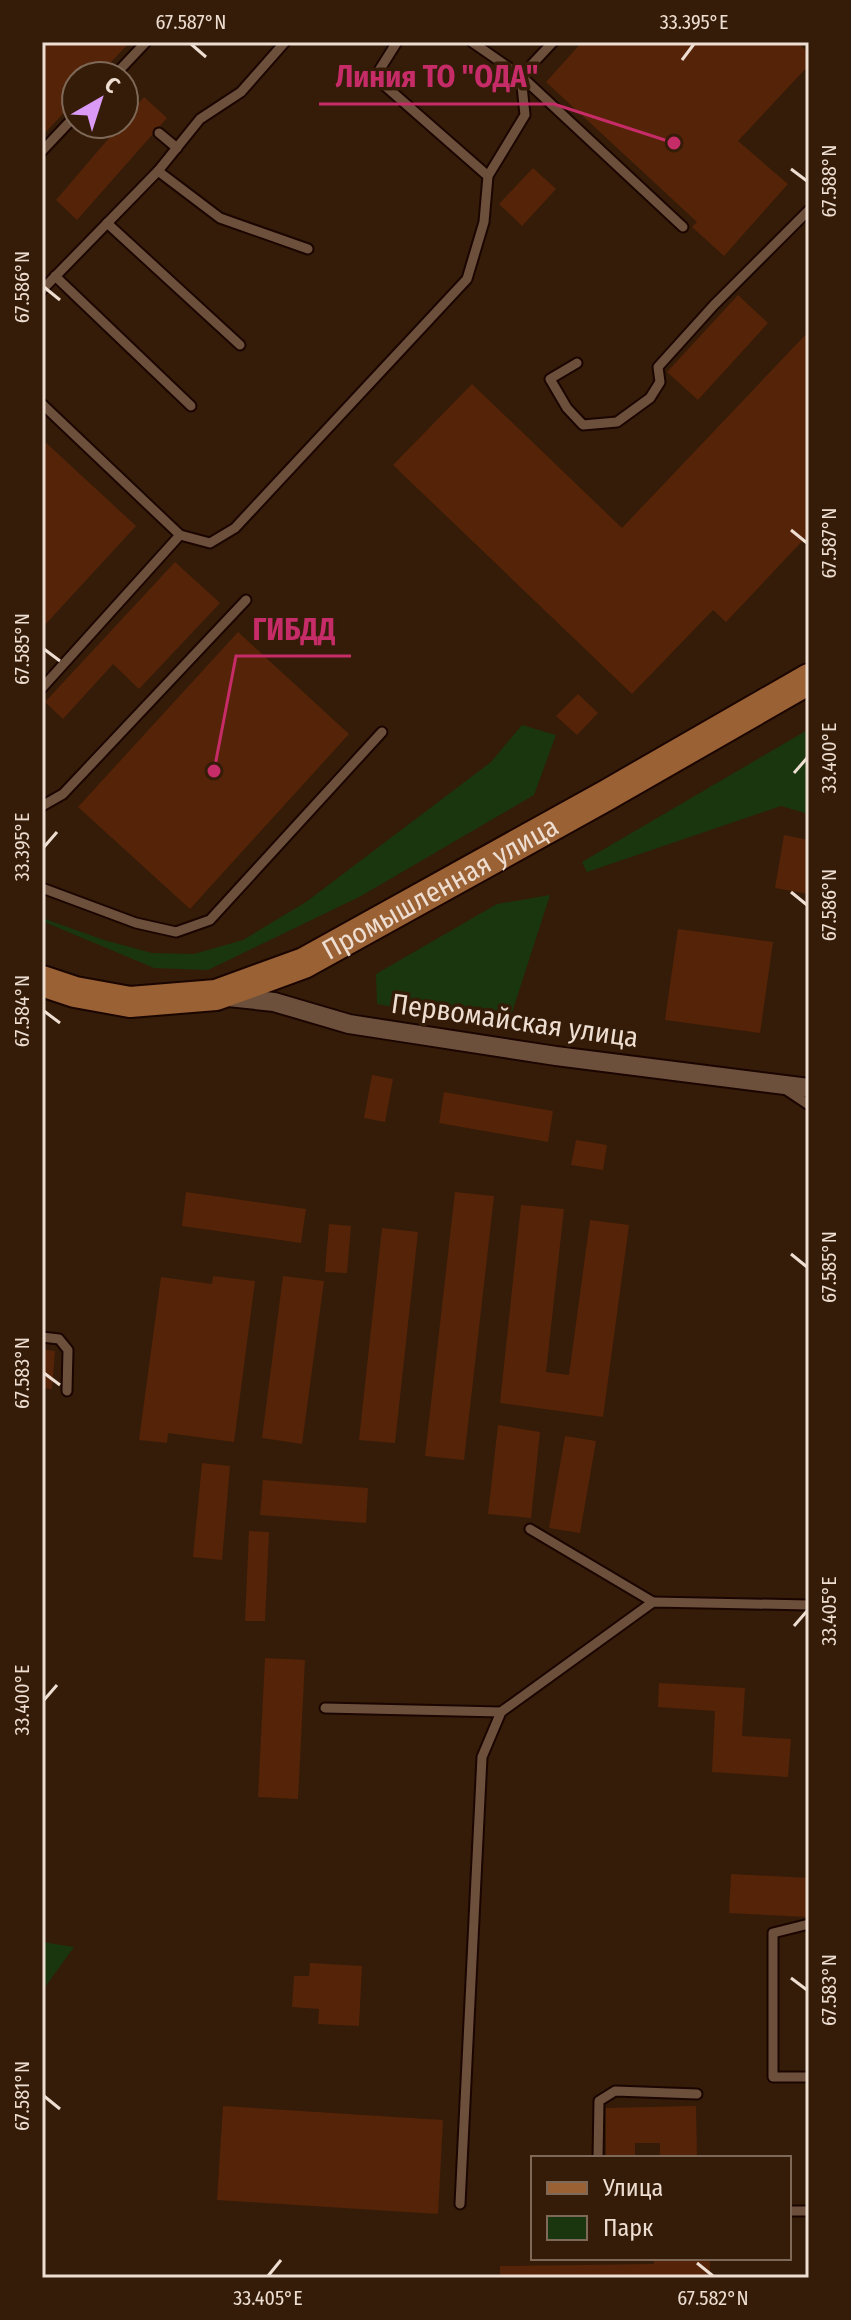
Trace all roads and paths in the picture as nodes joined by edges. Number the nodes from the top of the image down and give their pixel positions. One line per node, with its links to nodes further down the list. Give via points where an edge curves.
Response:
1 (146, 42): 6 (lane)
2 (285, 42): 10 (lane, via 241,92 200,119)
3 (397, 42): 13 (lane, via 375,77)
4 (472, 42): 7 (lane)
5 (553, 42): 7 (lane)
6 (129, 60)
7 (521, 76): 13 (lane, via 525,115); 16 (lane)
8 (60, 132): 11 (lane)
9 (159, 133): 10 (lane)
10 (177, 148): 12 (lane)
11 (42, 151)
12 (158, 171): 15 (lane); 17 (lane, via 220,218)
13 (488, 176): 24 (lane, via 484,222 467,279 235,528 210,543)
14 (809, 210): 21 (lane, via 658,367 660,382 650,398 617,422 583,425 567,408 550,379)
15 (107, 223): 18 (lane); 20 (lane)
16 (683, 227)
17 (308, 249)
18 (55, 276): 19 (lane); 23 (lane)
19 (42, 290)
20 (240, 345)
21 (577, 363)
22 (42, 404): 24 (lane)
23 (191, 406)
24 (180, 535): 27 (lane)
25 (246, 600): 29 (lane, via 63,794)
26 (809, 679): 32 (main road, Промышленная улица, via 304,963)
27 (42, 688)
28 (382, 732): 30 (lane, via 210,920 176,932)
29 (42, 806)
30 (42, 888)
31 (42, 981): 32 (main road, Промышленная улица, via 130,1002)
32 (216, 995): 33 (street, Первомайская улица, via 274,1002 349,1024)
33 (776, 1084): 34 (street, Первомайская улица); 35 (lane)
34 (809, 1088)
35 (809, 1105)
36 (42, 1337): 37 (lane, via 59,1339 68,1350)
37 (67, 1391)
38 (530, 1529): 39 (lane)
39 (653, 1602): 40 (lane); 42 (lane)
40 (809, 1605)
41 (325, 1708): 42 (lane)
42 (501, 1712): 47 (lane, via 482,1757)
43 (809, 1924): 44 (lane, via 773,1933 773,2077)
44 (809, 2077)
45 (697, 2094): 46 (lane, via 615,2091 599,2101)
46 (598, 2156)
47 (460, 2204)

